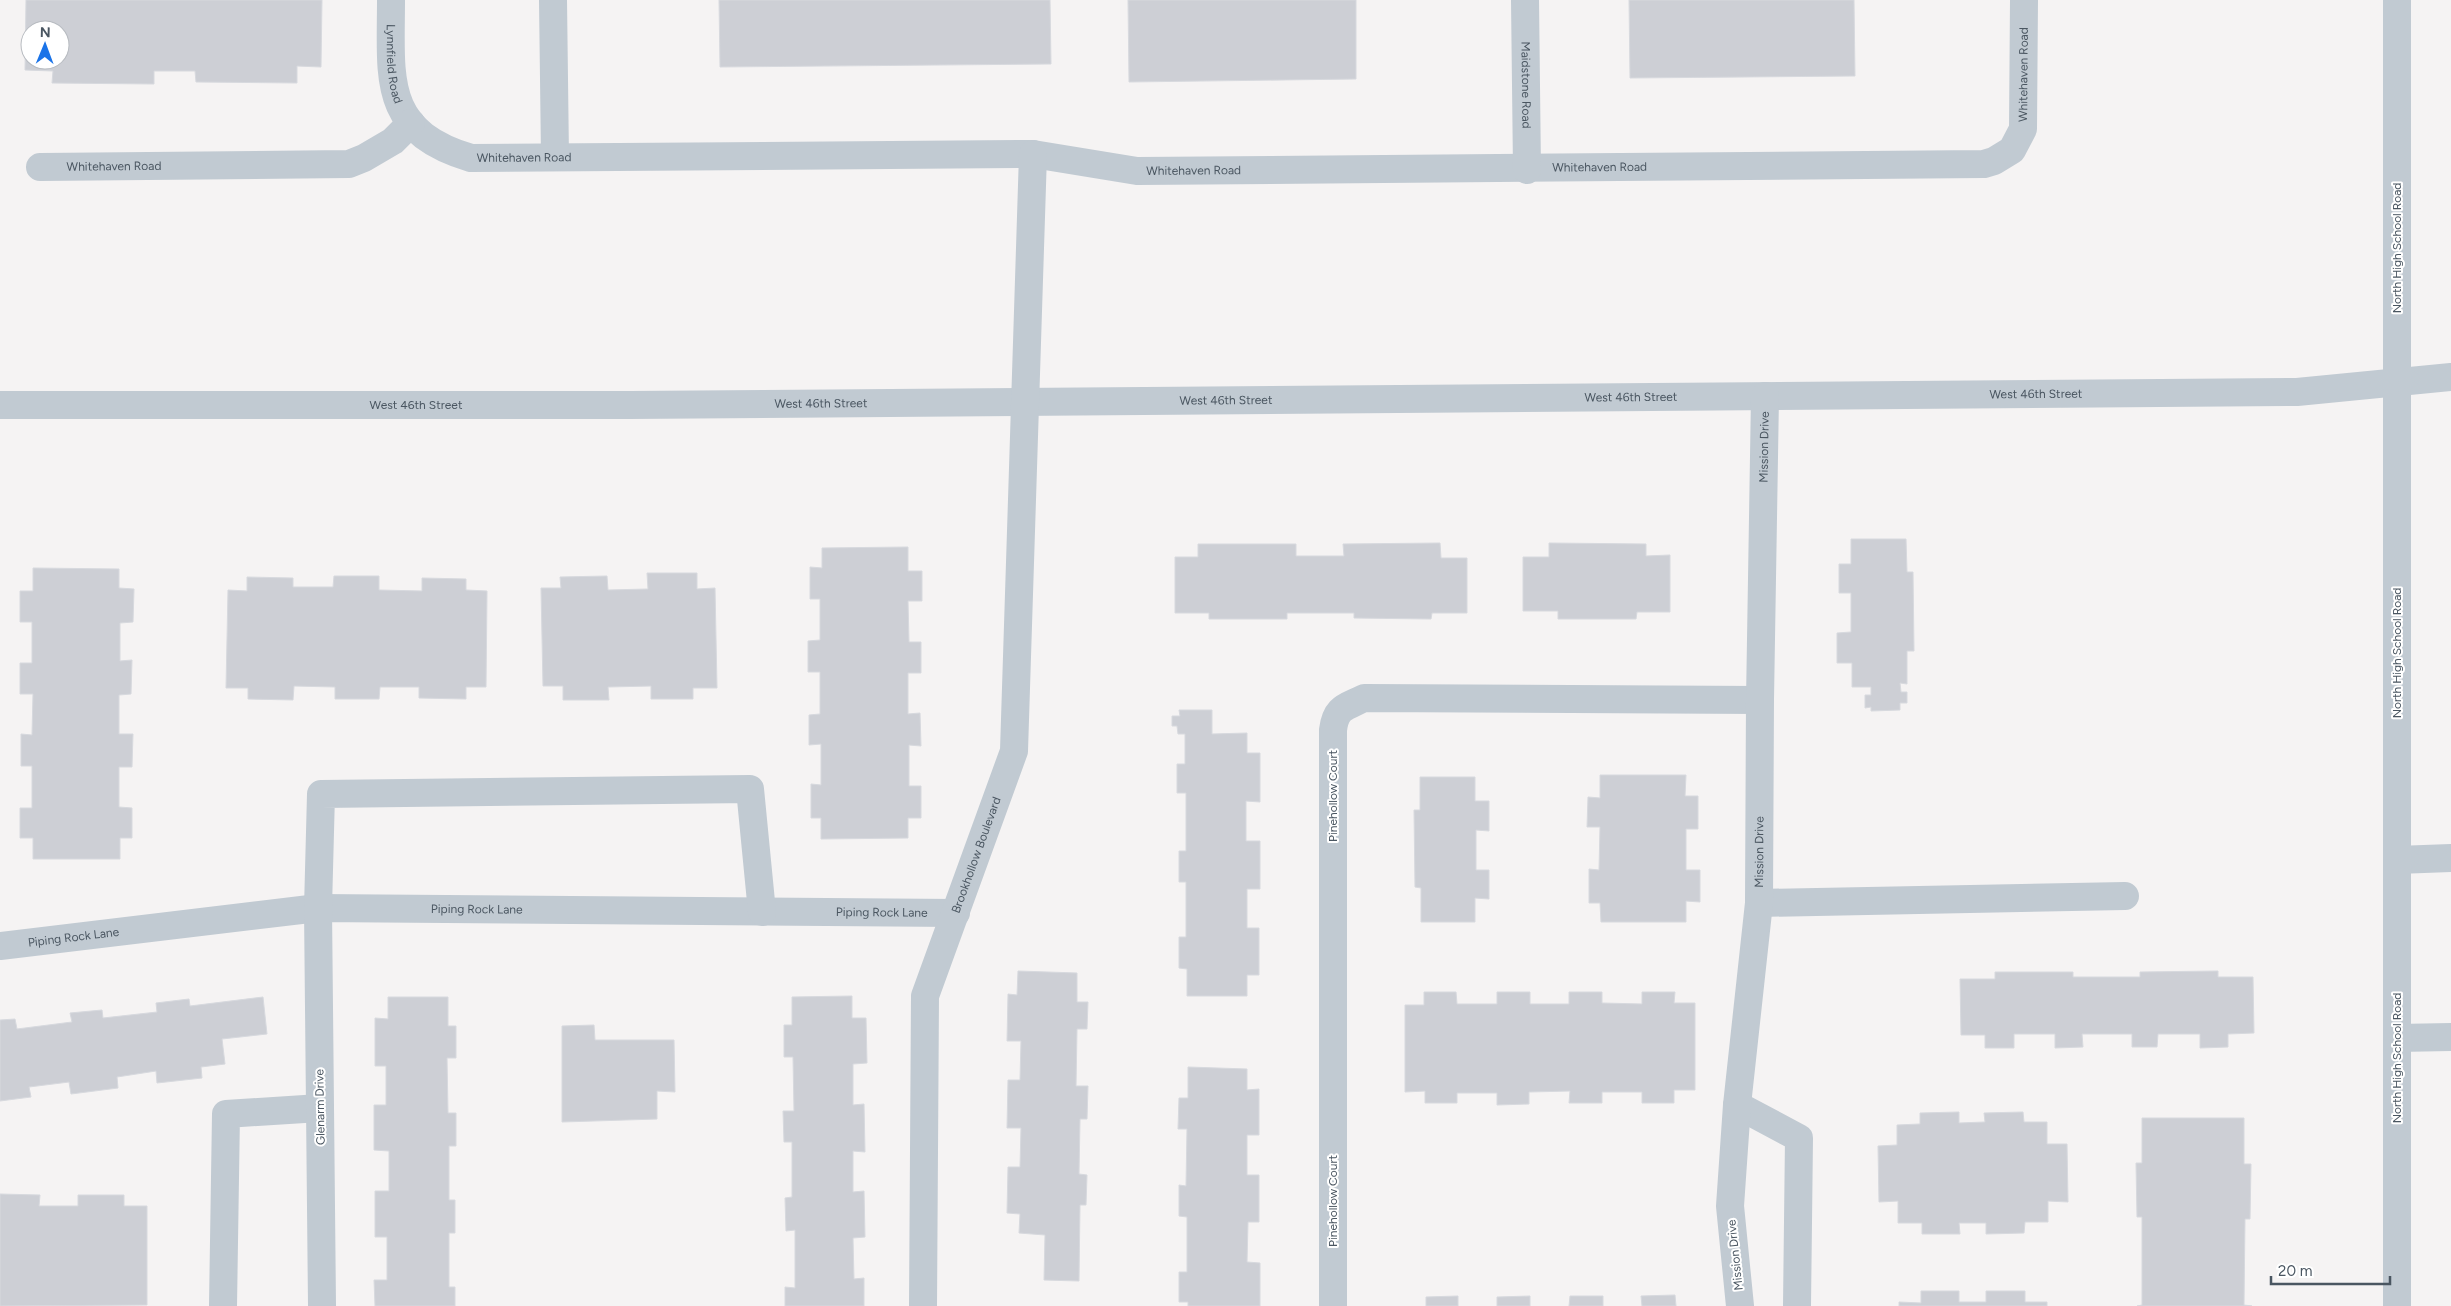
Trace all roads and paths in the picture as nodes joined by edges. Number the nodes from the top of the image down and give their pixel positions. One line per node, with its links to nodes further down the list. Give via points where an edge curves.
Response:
1 (390, 0): 6 (street, Lynnfield Road, via 392,84 399,105)
2 (554, 0): 8 (street)
3 (1525, 0): 10 (street, Maidstone Road)
4 (2024, 0): 10 (street, Whitehaven Road, via 2023,129 2012,150 1994,161 1984,164)
5 (2397, 0): 12 (street, North High School Road)
6 (411, 123): 8 (street, Whitehaven Road, via 435,145 471,158); 9 (street, Whitehaven Road, via 393,141 349,164)
7 (1033, 154): 8 (street, Whitehaven Road); 10 (street, Whitehaven Road, via 1137,171); 14 (street)
8 (555, 157)
9 (40, 167)
10 (1527, 170)
11 (2451, 377): 12 (street, West 46th Street)
12 (2396, 381): 13 (street, West 46th Street, via 2297,392); 18 (street, North High School Road)
13 (1765, 396): 14 (street, West 46th Street); 16 (street, Mission Drive)
14 (1026, 401): 15 (street, West 46th Street); 23 (street, Brookhollow Boulevard, via 1014,751)
15 (0, 405)
16 (1760, 700): 20 (street, Mission Drive); 32 (street, Pinehollow Court, via 1364,698 1341,709 1333,730)
17 (2451, 858): 18 (street)
18 (2397, 860): 26 (street, North High School Road)
19 (2125, 896): 20 (street)
20 (1759, 903): 27 (street, Mission Drive)
21 (318, 908): 22 (street, Piping Rock Lane); 22 (street, Glenarm Drive, via 321,794 750,789); 24 (street, Piping Rock Lane); 28 (street, Glenarm Drive)
22 (762, 912): 23 (street, Piping Rock Lane)
23 (956, 913): 31 (street, Brookhollow Boulevard, via 925,996)
24 (0, 946)
25 (2451, 1037): 26 (street)
26 (2396, 1038): 35 (street, North High School Road)
27 (1737, 1106): 33 (street, Mission Drive, via 1730,1206); 34 (street, via 1799,1138)
28 (320, 1108): 29 (street, via 226,1114); 30 (street, Glenarm Drive)
29 (223, 1306)
30 (322, 1306)
31 (923, 1306)
32 (1333, 1306)
33 (1740, 1306)
34 (1797, 1306)
35 (2397, 1306)

